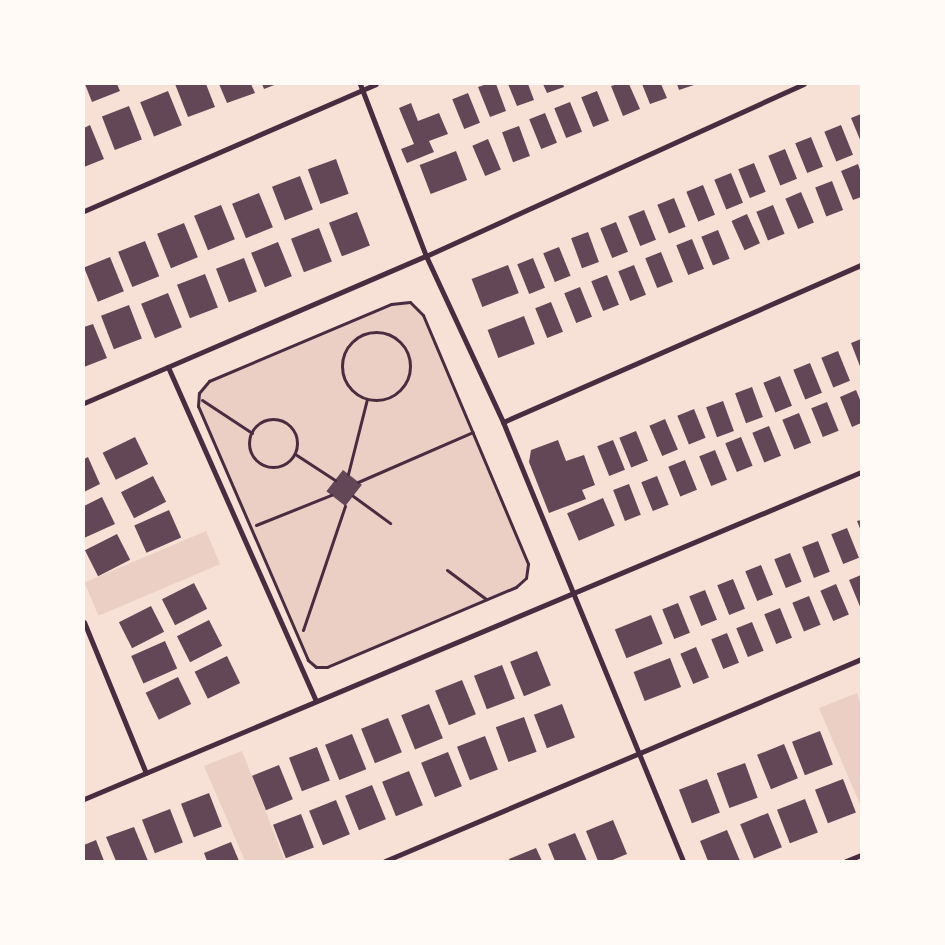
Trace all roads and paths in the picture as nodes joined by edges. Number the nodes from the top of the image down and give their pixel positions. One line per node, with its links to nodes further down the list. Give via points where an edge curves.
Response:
1 (376, 84): 3 (street)
2 (804, 84): 5 (street)
3 (361, 87): 4 (street); 5 (street)
4 (84, 211)
5 (426, 256): 7 (street); 11 (street)
6 (861, 265): 11 (street)
7 (168, 367): 10 (street); 30 (street)
8 (199, 398): 12 (path, via 199,392 209,381 391,304 410,302 423,315); 13 (path); 23 (path, via 198,406)
9 (367, 399): 9 (path, via 379,400 395,394 408,375 410,364 404,348 384,333 361,336 349,345 344,355 342,369 346,381 352,390); 16 (path)
10 (84, 403)
11 (503, 422): 25 (street)
12 (473, 432): 18 (path); 26 (path, via 528,564 526,578 516,587)
13 (252, 433): 14 (path, via 251,453 263,465 281,466); 14 (path, via 266,420 282,420 295,431 298,444)
14 (295, 454): 17 (path)
15 (861, 472): 25 (street)
16 (348, 474)
17 (335, 480)
18 (358, 482)
19 (331, 495): 23 (path)
20 (353, 496): 22 (path)
21 (345, 506): 28 (path)
22 (390, 523)
23 (251, 527): 28 (path)
24 (447, 570): 26 (path)
25 (572, 593): 30 (street); 31 (street)
26 (486, 599): 28 (path, via 327,667 316,666 308,660)
27 (84, 622): 32 (street)
28 (300, 640)
29 (861, 659): 31 (street)
30 (316, 701): 32 (street)
31 (637, 752): 35 (street); 36 (street)
32 (146, 773): 33 (street)
33 (84, 799)
34 (861, 855): 37 (street)
35 (385, 861)
36 (683, 861)
37 (846, 861)

